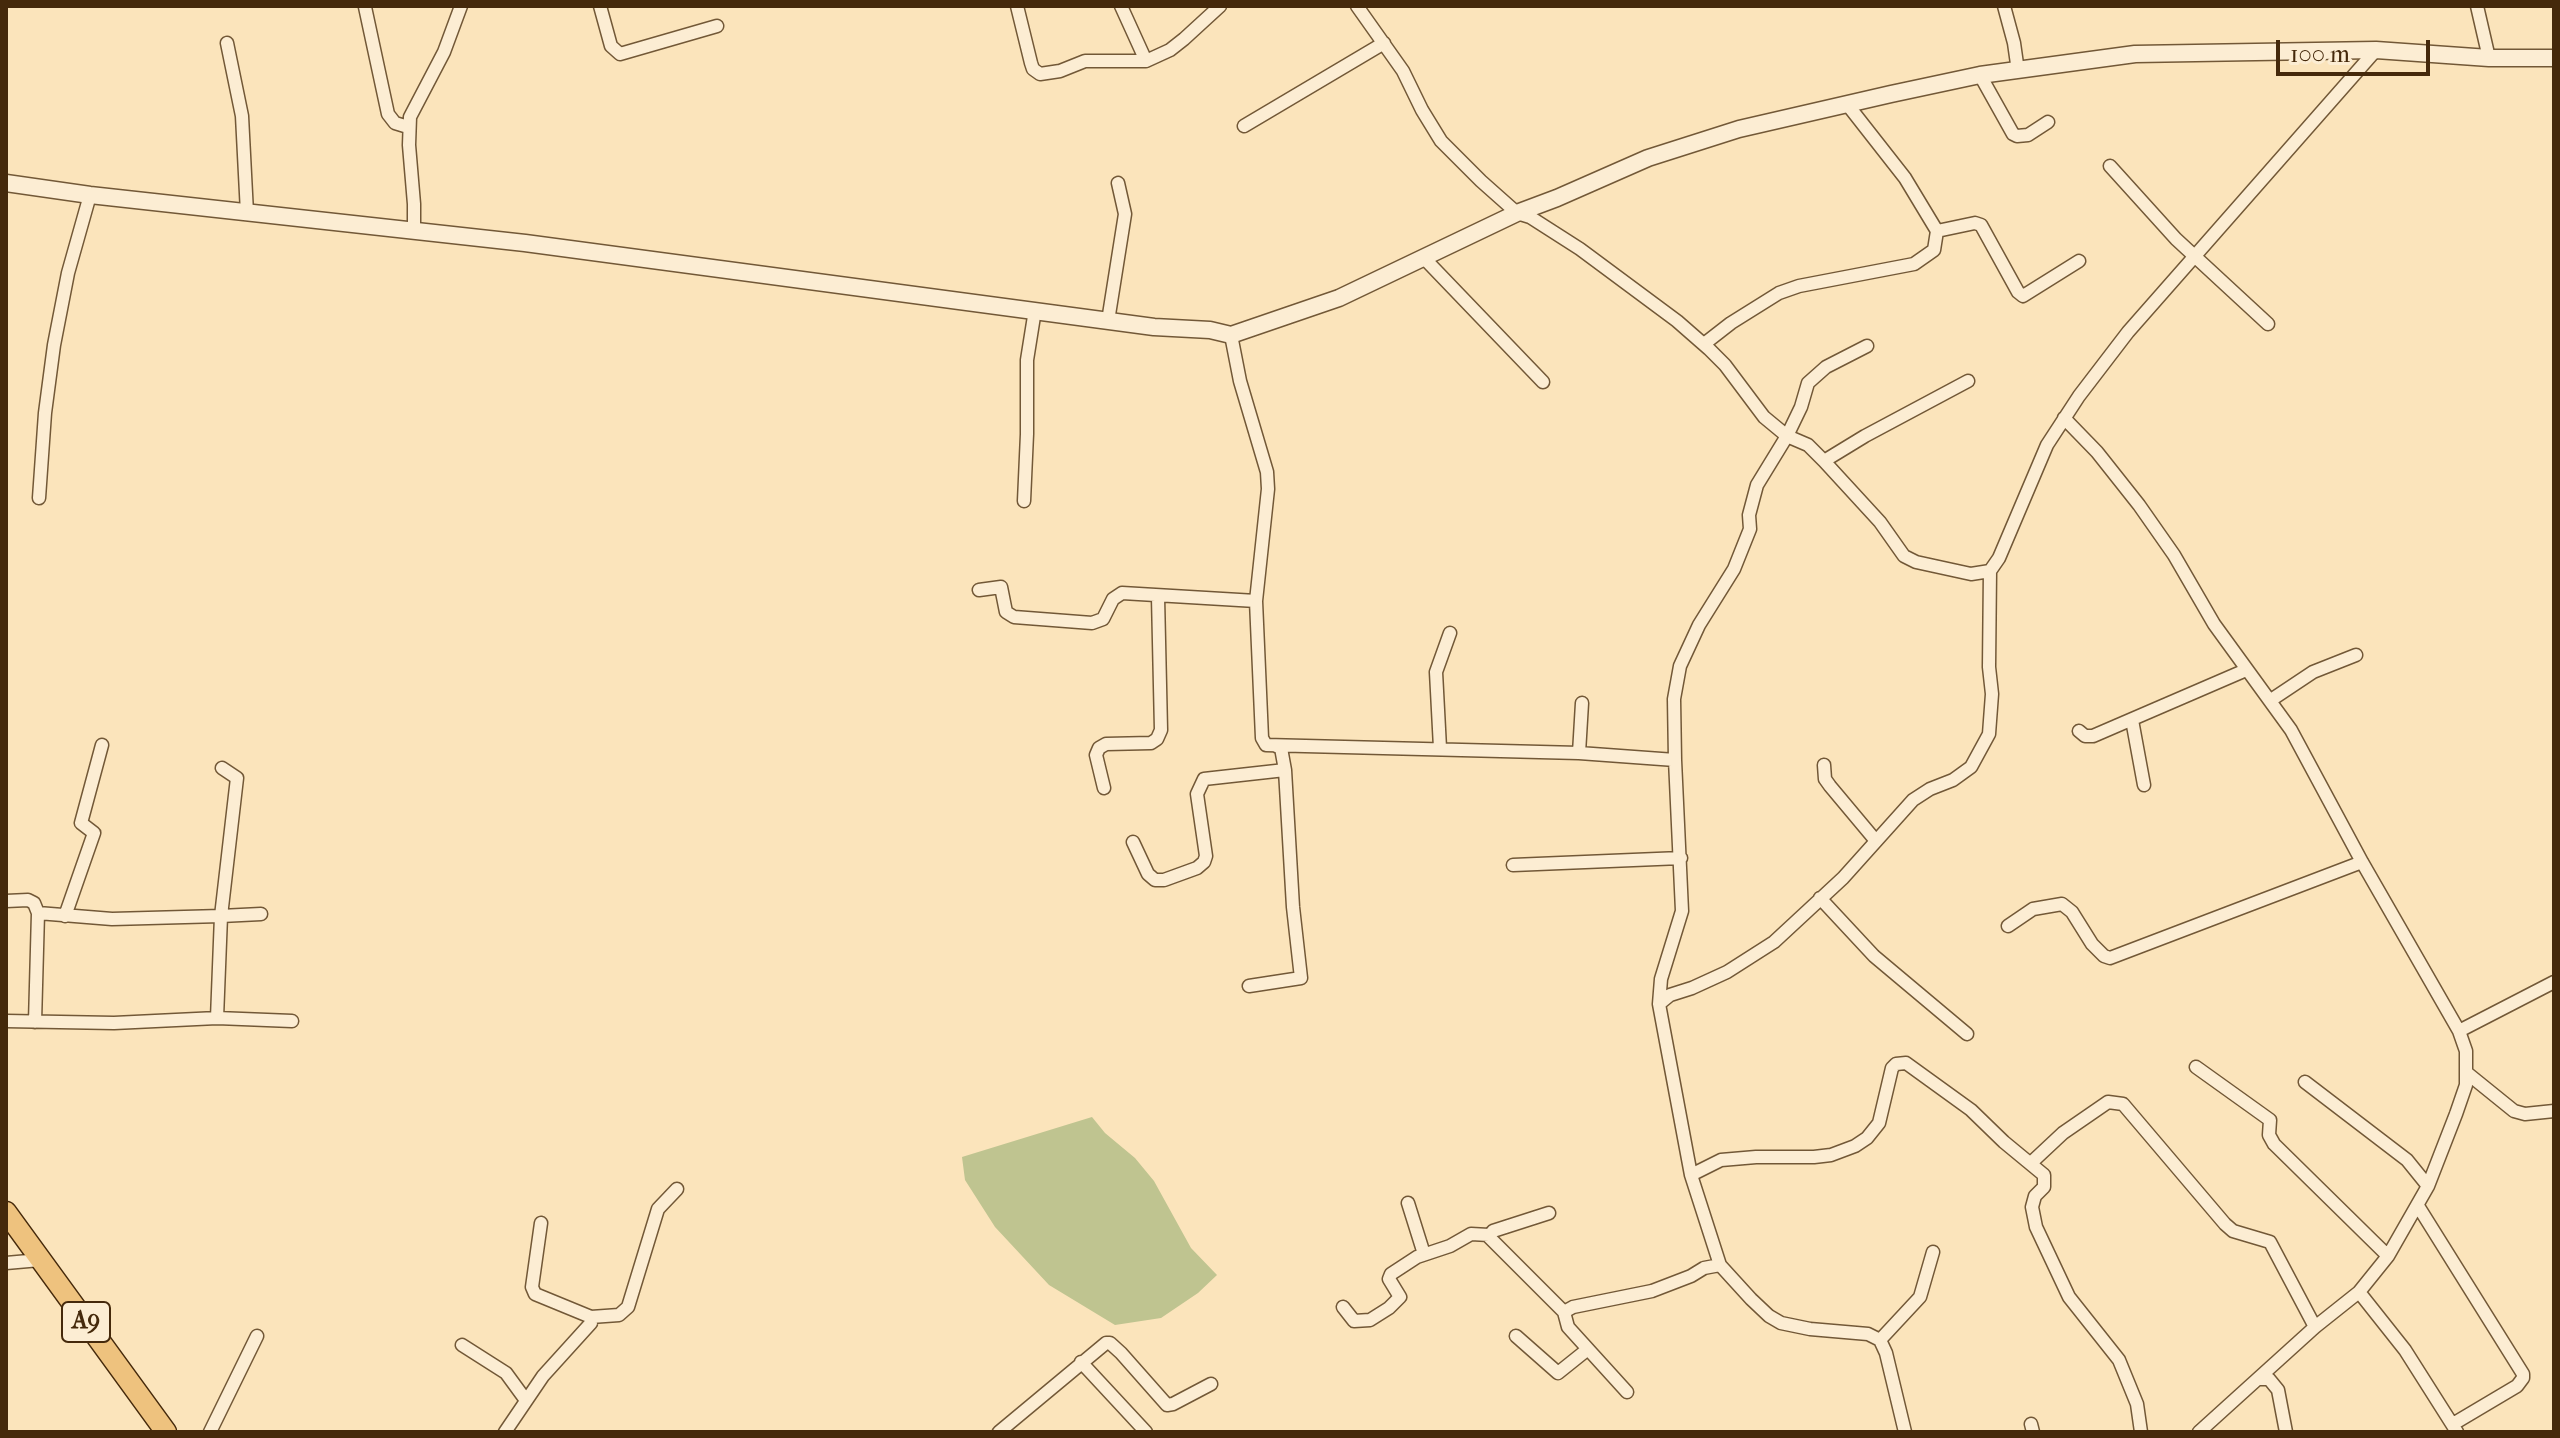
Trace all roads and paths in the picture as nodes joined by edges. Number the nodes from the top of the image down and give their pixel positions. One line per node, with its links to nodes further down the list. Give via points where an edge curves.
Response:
1 (461, 6): 22 (street)
2 (600, 6): 10 (street, via 611,46 620,54)
3 (1017, 6): 16 (street, via 1037,72 1047,74 1085,61)
4 (1121, 6): 16 (street)
5 (1220, 6): 16 (street, via 1170,50)
6 (1357, 6): 12 (street)
7 (2004, 6): 17 (street)
8 (2477, 6): 14 (street)
9 (365, 7): 22 (street, via 388,114)
10 (717, 26)
11 (227, 43): 27 (street, via 242,116)
12 (1384, 43): 21 (street); 28 (street, via 1441,141)
13 (2376, 50): 14 (street); 17 (street, via 2135,54); 31 (street)
14 (2489, 58): 15 (street)
15 (2554, 58)
16 (1146, 61)
17 (2018, 71): 18 (street)
18 (1980, 75): 19 (street); 20 (street, via 2013,134 2028,135)
19 (1847, 104): 28 (street, via 1696,142); 30 (street, via 1905,178)
20 (2048, 122)
21 (1244, 126)
22 (408, 127): 29 (street)
23 (2110, 166): 31 (street)
24 (6, 183): 26 (street)
25 (1118, 183): 35 (street, via 1125,214)
26 (90, 195): 27 (street); 45 (street, via 54,345)
27 (247, 213): 29 (street)
28 (1517, 213): 32 (street); 38 (street, via 1580,249)
29 (414, 231): 34 (street)
30 (1937, 231): 33 (street, via 1981,225 2023,296); 38 (street, via 1934,250 1922,260 1789,289)
31 (2195, 255): 36 (street); 42 (street)
32 (1423, 257): 37 (street, via 1339,298); 41 (street)
33 (2079, 261)
34 (1035, 310): 35 (street); 46 (street, via 1027,360)
35 (1108, 321): 37 (street)
36 (2268, 324)
37 (1231, 335): 50 (street, via 1267,472)
38 (1704, 344): 43 (street, via 1764,417)
39 (1867, 346): 43 (street, via 1815,375)
40 (1968, 381): 44 (street)
41 (1543, 382)
42 (2064, 418): 47 (street); 53 (street, via 2139,505)
43 (1787, 436): 44 (street, via 1808,445); 62 (street, via 1757,485 1750,529 1734,569 1680,666 1674,699)
44 (1824, 461): 47 (street, via 1908,559 1967,574)
45 (39, 498)
46 (1024, 501)
47 (1990, 571): 68 (street, via 1992,694 1985,745 1971,767 1920,795)
48 (979, 590): 49 (street, via 1002,587 1011,617 1092,623 1103,619 1118,594)
49 (1158, 597): 50 (street); 67 (street, via 1161,730 1151,743 1099,748)
50 (1256, 601): 59 (street, via 1262,738 1269,747)
51 (1450, 633): 60 (street, via 1436,672)
52 (2356, 655): 54 (street, via 2313,672)
53 (2246, 670): 54 (street); 56 (street)
54 (2271, 700): 71 (street)
55 (1582, 703): 61 (street)
56 (2132, 720): 57 (street, via 2090,737); 66 (street)
57 (2079, 731)
58 (102, 745): 77 (street, via 81,823 94,833)
59 (1276, 746): 60 (street); 65 (street)
60 (1440, 748): 61 (street)
61 (1579, 753): 62 (street)
62 (1675, 760): 70 (street)
63 (1824, 765): 68 (street, via 1825,779)
64 (222, 768): 78 (street, via 237,778)
65 (1285, 770): 69 (street, via 1204,779 1197,794 1206,856 1197,868 1155,880); 81 (street, via 1301,978)
66 (2144, 785)
67 (1104, 788)
68 (1876, 841): 73 (street)
69 (1133, 842)
70 (1681, 858): 72 (street); 82 (street, via 1682,911 1661,979)
71 (2362, 862): 79 (street, via 2110,958 2092,944 2062,904 2033,909); 87 (street)
72 (1513, 865)
73 (1820, 898): 82 (street, via 1743,963); 88 (street, via 1874,956)
74 (6, 901): 75 (street, via 28,900)
75 (38, 913): 77 (street); 86 (street)
76 (261, 914): 78 (street)
77 (65, 916): 78 (street)
78 (221, 916): 83 (street)
79 (2008, 926)
80 (2554, 982): 87 (street)
81 (1249, 986)
82 (1659, 1004): 94 (street)
83 (217, 1018): 85 (street); 86 (street)
84 (6, 1021): 86 (street)
85 (292, 1021)
86 (35, 1022)
87 (2459, 1031): 90 (street)
88 (1967, 1034)
89 (2196, 1067): 105 (street, via 2270,1120 2274,1144)
90 (2467, 1073): 92 (street, via 2514,1111); 95 (street)
91 (2305, 1082): 95 (street, via 2407,1160)
92 (2554, 1111)
93 (2032, 1162): 94 (street, via 1921,1071 1902,1062 1892,1068 1879,1123 1855,1146 1814,1157 1721,1160); 113 (street, via 2108,1102 2123,1104 2225,1224 2270,1242); 131 (street, via 2045,1179 2032,1207 2036,1227 2069,1297 2124,1371)
94 (1691, 1175): 108 (street)
95 (2428, 1186): 98 (street)
96 (677, 1189): 112 (street, via 658,1209 625,1312)
97 (1408, 1203): 104 (street)
98 (2418, 1206): 105 (street); 124 (street, via 2523,1374 2517,1386)
99 (6, 1212): 106 (main road, A9)
100 (1549, 1213): 102 (street)
101 (541, 1223): 112 (street, via 535,1294)
102 (1489, 1235): 104 (street, via 1471,1234); 111 (street)
103 (1933, 1252): 116 (street, via 1920,1297)
104 (1424, 1254): 110 (street, via 1389,1275 1401,1296 1389,1308 1356,1322)
105 (2388, 1256): 109 (street)
106 (40, 1260): 107 (street); 125 (main road, A9)
107 (6, 1263)
108 (1720, 1265): 111 (street, via 1652,1291); 116 (street, via 1781,1323)
109 (2359, 1292): 113 (street); 124 (street, via 2405,1350)
110 (1343, 1307)
111 (1564, 1312): 118 (street, via 1565,1322)
112 (591, 1317): 123 (street)
113 (2315, 1327): 120 (street)
114 (257, 1336): 126 (street)
115 (1516, 1336): 118 (street, via 1558,1373)
116 (1880, 1340): 130 (street)
117 (462, 1345): 123 (street, via 506,1373)
118 (1588, 1349): 122 (street)
119 (1081, 1362): 121 (street, via 1110,1343 1167,1405); 128 (street); 129 (street)
120 (2259, 1379): 132 (street); 133 (street, via 2269,1379 2278,1390)
121 (1211, 1384)
122 (1627, 1392)
123 (525, 1399): 127 (street)
124 (2455, 1428)
125 (166, 1432)
126 (210, 1432)
127 (505, 1432)
128 (999, 1432)
129 (1146, 1432)
130 (1905, 1432)
131 (2141, 1432)
132 (2199, 1432)
133 (2286, 1432)

